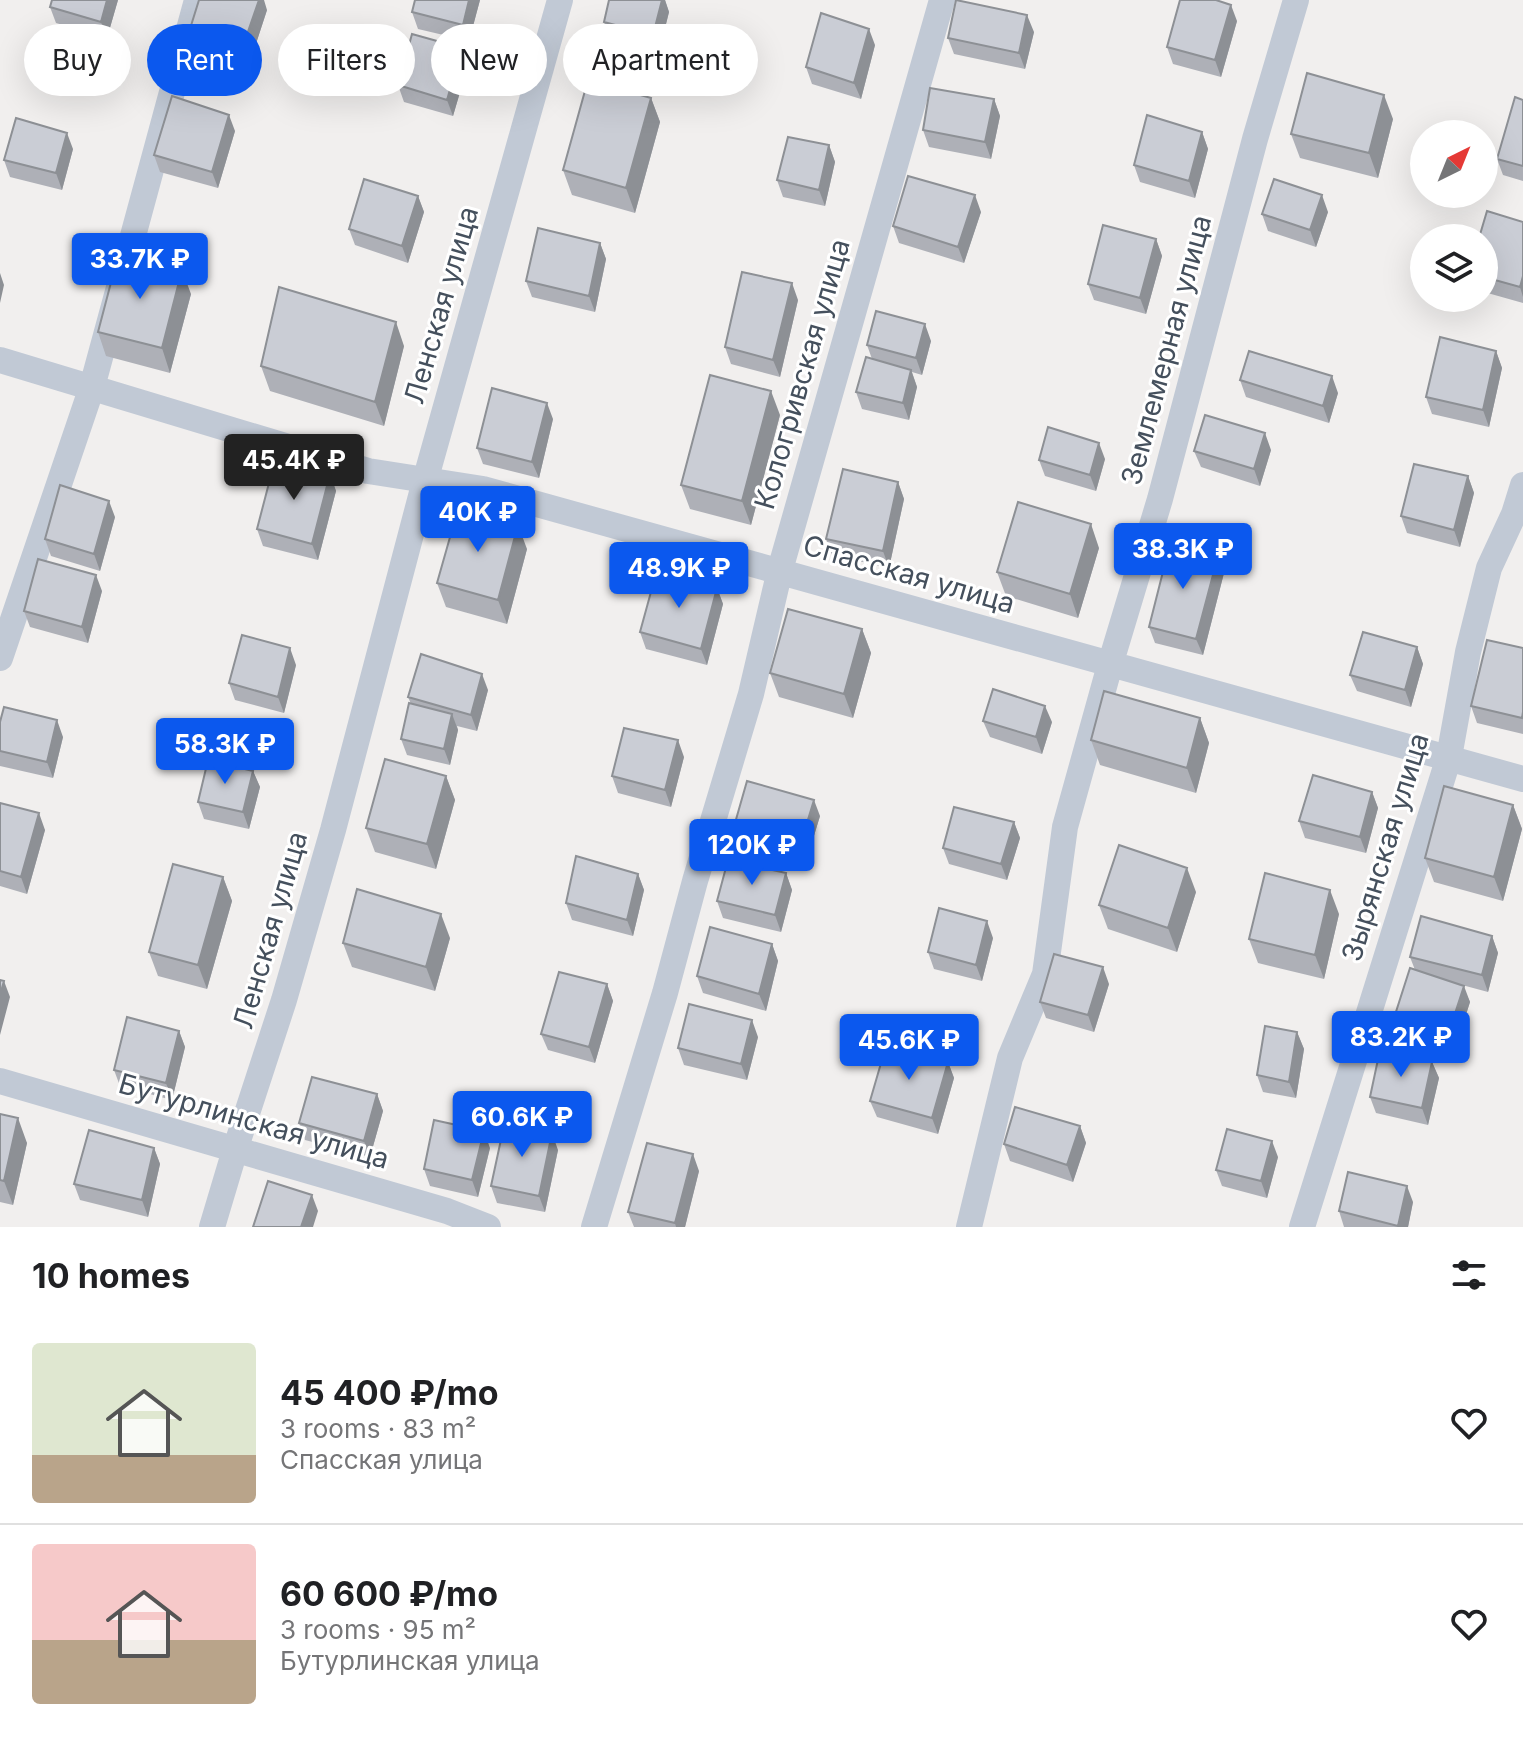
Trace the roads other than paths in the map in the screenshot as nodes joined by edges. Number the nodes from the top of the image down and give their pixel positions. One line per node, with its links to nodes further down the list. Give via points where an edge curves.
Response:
1 (197, 0): 6 (street)
2 (560, 0): 7 (street, Ленская улица)
3 (942, 0): 9 (street, Кологривская улица)
4 (1296, 0): 11 (street, Землемерная улица)
5 (0, 360): 6 (street, Спасская улица)
6 (92, 387): 7 (street, Спасская улица, via 368,471); 10 (street)
7 (425, 481): 9 (street, Спасская улица, via 483,489); 15 (street, Ленская улица, via 329,844)
8 (1523, 485): 12 (street, Зырянская улица, via 1489,568)
9 (780, 570): 11 (street, Спасская улица); 18 (street, Кологривская улица, via 751,694)
10 (0, 658)
11 (1110, 665): 12 (street, Спасская улица); 19 (street, Землемерная улица, via 1065,827 1045,974 1010,1058)
12 (1449, 757): 13 (street, Спасская улица); 20 (street, Зырянская улица)
13 (1523, 779)
14 (0, 1081): 15 (street, Бутурлинская улица)
15 (235, 1150): 16 (street, Ленская улица); 17 (street, Бутурлинская улица)
16 (212, 1227)
17 (488, 1227)
18 (594, 1227)
19 (969, 1227)
20 (1302, 1227)

